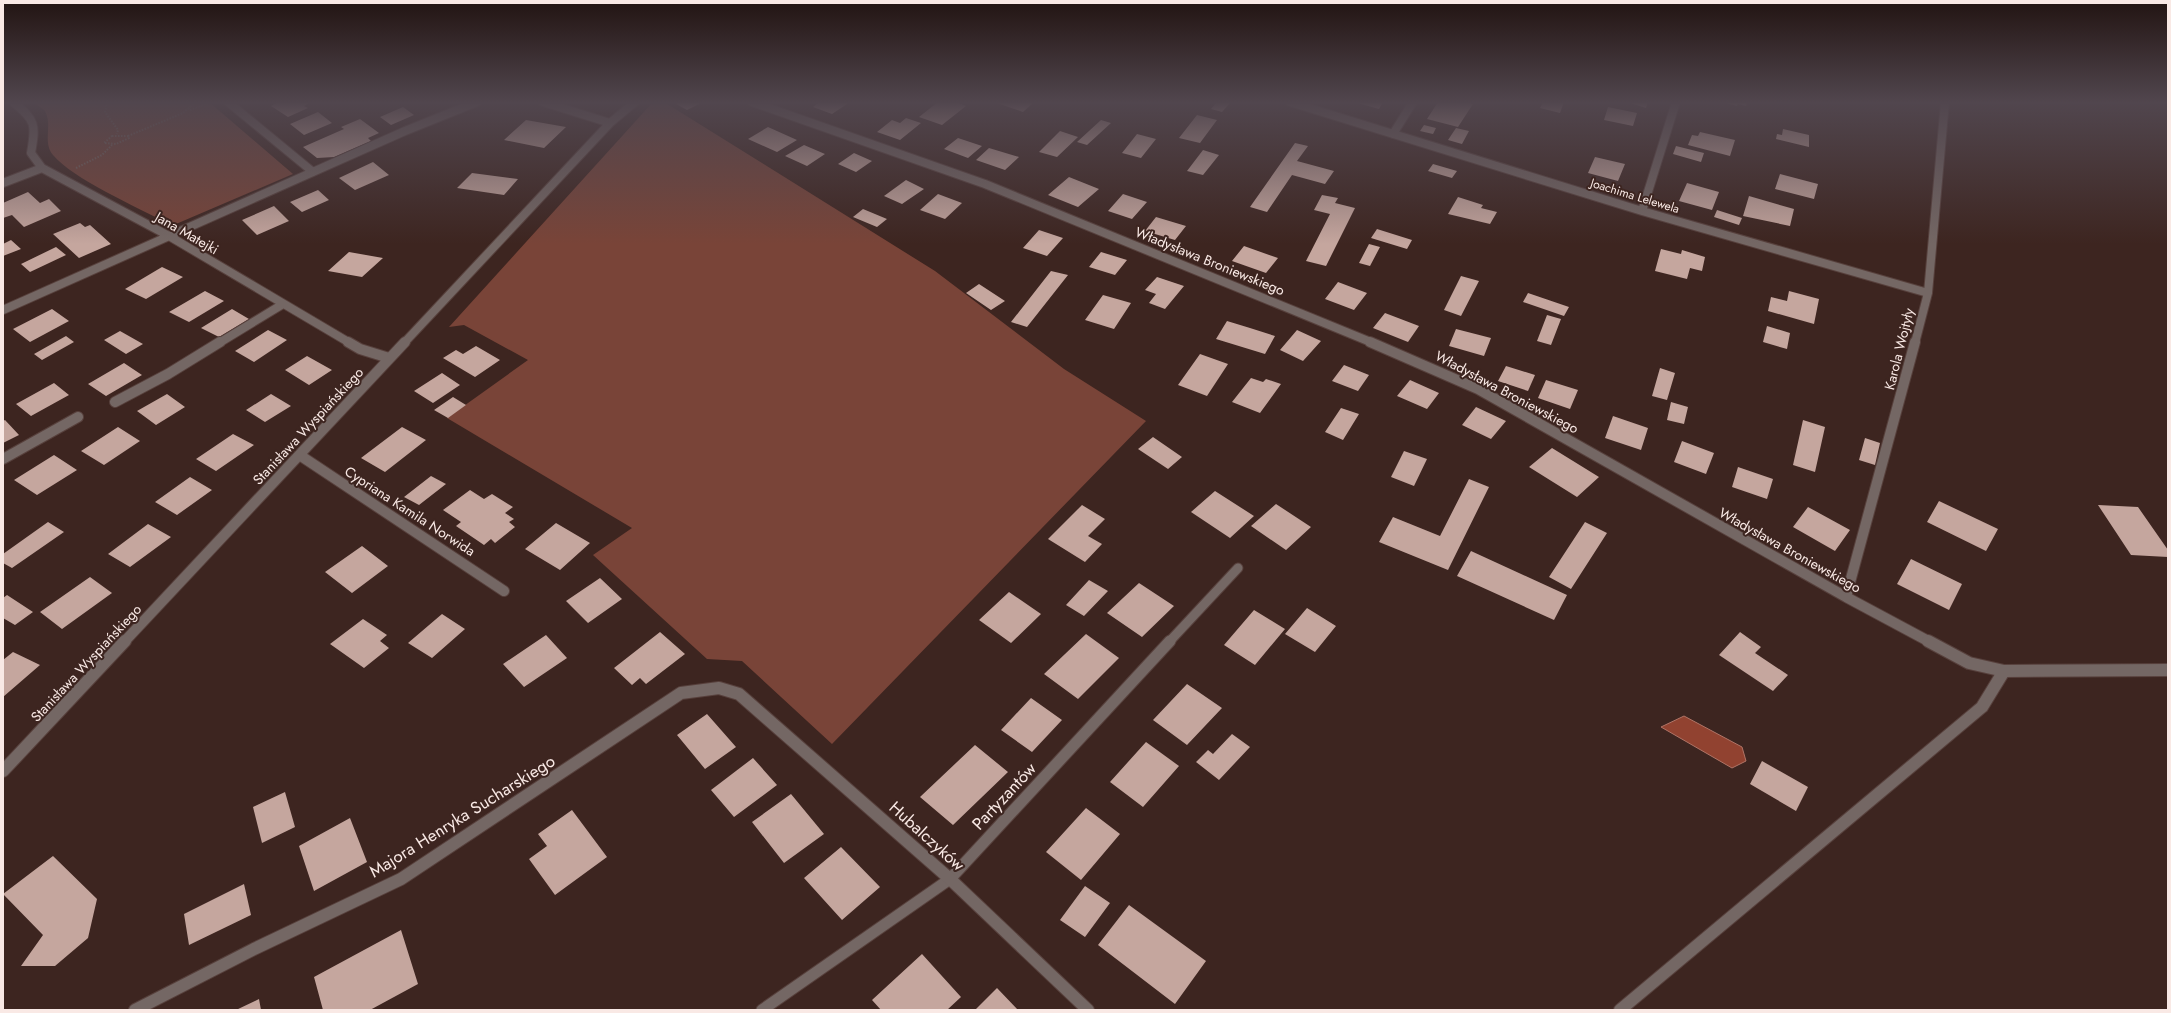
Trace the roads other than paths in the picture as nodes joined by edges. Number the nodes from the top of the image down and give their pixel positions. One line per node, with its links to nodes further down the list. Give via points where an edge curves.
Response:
1 (32, 149): 9 (street, Jana Matejki, via 31,153)
2 (285, 149): 10 (street)
3 (364, 149): 10 (street)
4 (585, 149): 17 (street, Stanisława Wyspiańskiego)
5 (886, 149): 24 (street, Władysława Broniewskiego, via 985,184 1433,368 1478,389)
6 (1442, 149): 12 (street, Joachima Lelewela)
7 (1661, 149): 12 (street)
8 (1941, 149): 14 (street, Karola Wojtyły)
9 (42, 168): 11 (street); 13 (street, Jana Matejki)
10 (313, 172): 13 (street)
11 (3, 183)
12 (1642, 211): 14 (street, Joachima Lelewela)
13 (169, 236): 15 (street, Jana Matejki); 16 (street)
14 (1928, 293): 24 (street, Karola Wojtyły)
15 (283, 304): 17 (street, Jana Matejki, via 360,349); 18 (street, via 168,374)
16 (3, 310)
17 (389, 358): 20 (street, Stanisława Wyspiańskiego)
18 (115, 402)
19 (78, 418): 21 (street)
20 (301, 456): 23 (street, Cypriana Kamila Norwida); 28 (street, Stanisława Wyspiańskiego)
21 (3, 459)
22 (1238, 568): 29 (lane, Partyzantów)
23 (504, 590)
24 (1846, 597): 26 (street, Władysława Broniewskiego, via 1969,663)
25 (2168, 670): 26 (street, Władysława Broniewskiego)
26 (2004, 671): 33 (street, via 1982,707)
27 (739, 694): 29 (street, Hubalczyków); 30 (street, Majora Henryka Sucharskiego, via 719,688 681,694 401,879 254,949)
28 (3, 771)
29 (950, 879): 31 (lane, Partyzantów); 32 (street, Hubalczyków)
30 (135, 1010)
31 (762, 1010)
32 (1088, 1010)
33 (1620, 1010)

